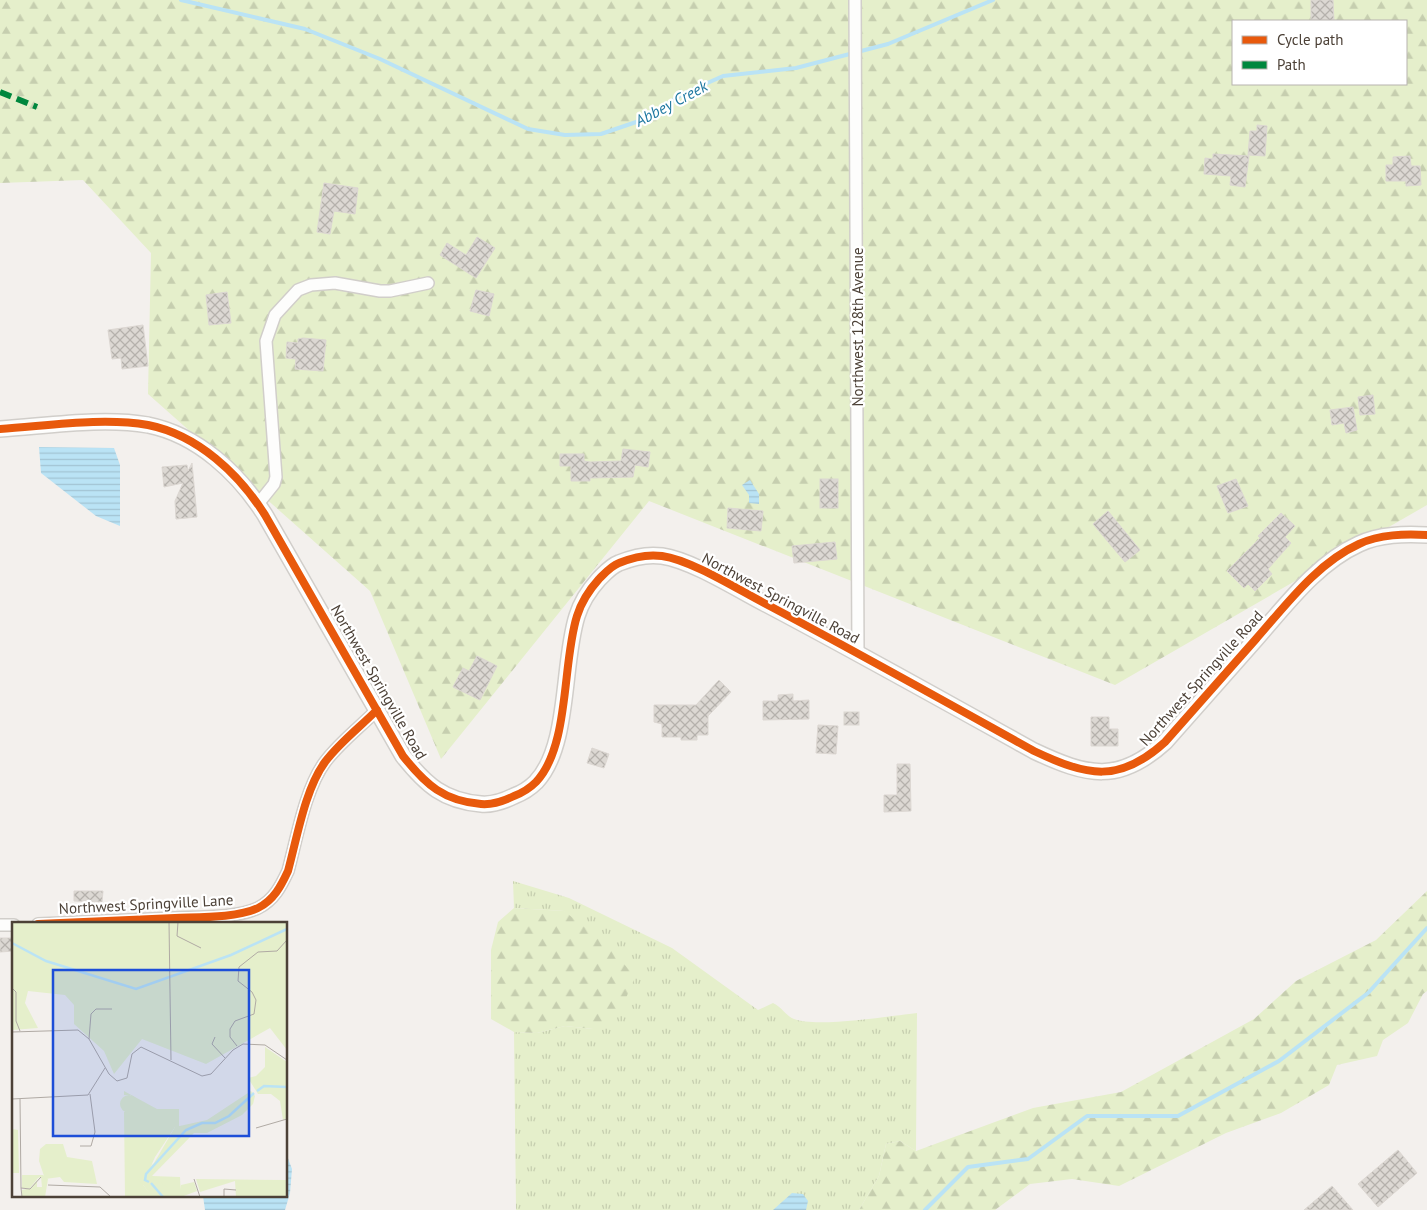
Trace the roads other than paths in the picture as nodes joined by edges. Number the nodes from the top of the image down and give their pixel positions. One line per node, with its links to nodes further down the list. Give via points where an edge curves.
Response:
1 (855, 0): 6 (street, Northwest 128th Avenue)
2 (428, 283): 4 (street, via 390,291 335,284 311,285 298,290 275,315 266,341 276,478)
3 (0, 429): 4 (street, Northwest Springville Road, via 111,422 160,428 190,441 221,462)
4 (258, 504): 7 (street, Northwest Springville Road)
5 (1427, 535): 6 (street, Northwest Springville Road, via 1383,537 1361,543 1337,557 1308,581 1165,742 1150,756 1122,770 1087,771 1051,759)
6 (858, 654): 7 (street, Northwest Springville Road, via 694,567 662,556 639,557 610,568 592,587 577,613 554,749 536,782 521,793 485,805 446,797 428,785 403,756)
7 (377, 710): 8 (street, Northwest Springville Lane, via 324,763 309,794 288,871 278,891 267,902 257,909 240,913)
8 (81, 922)

